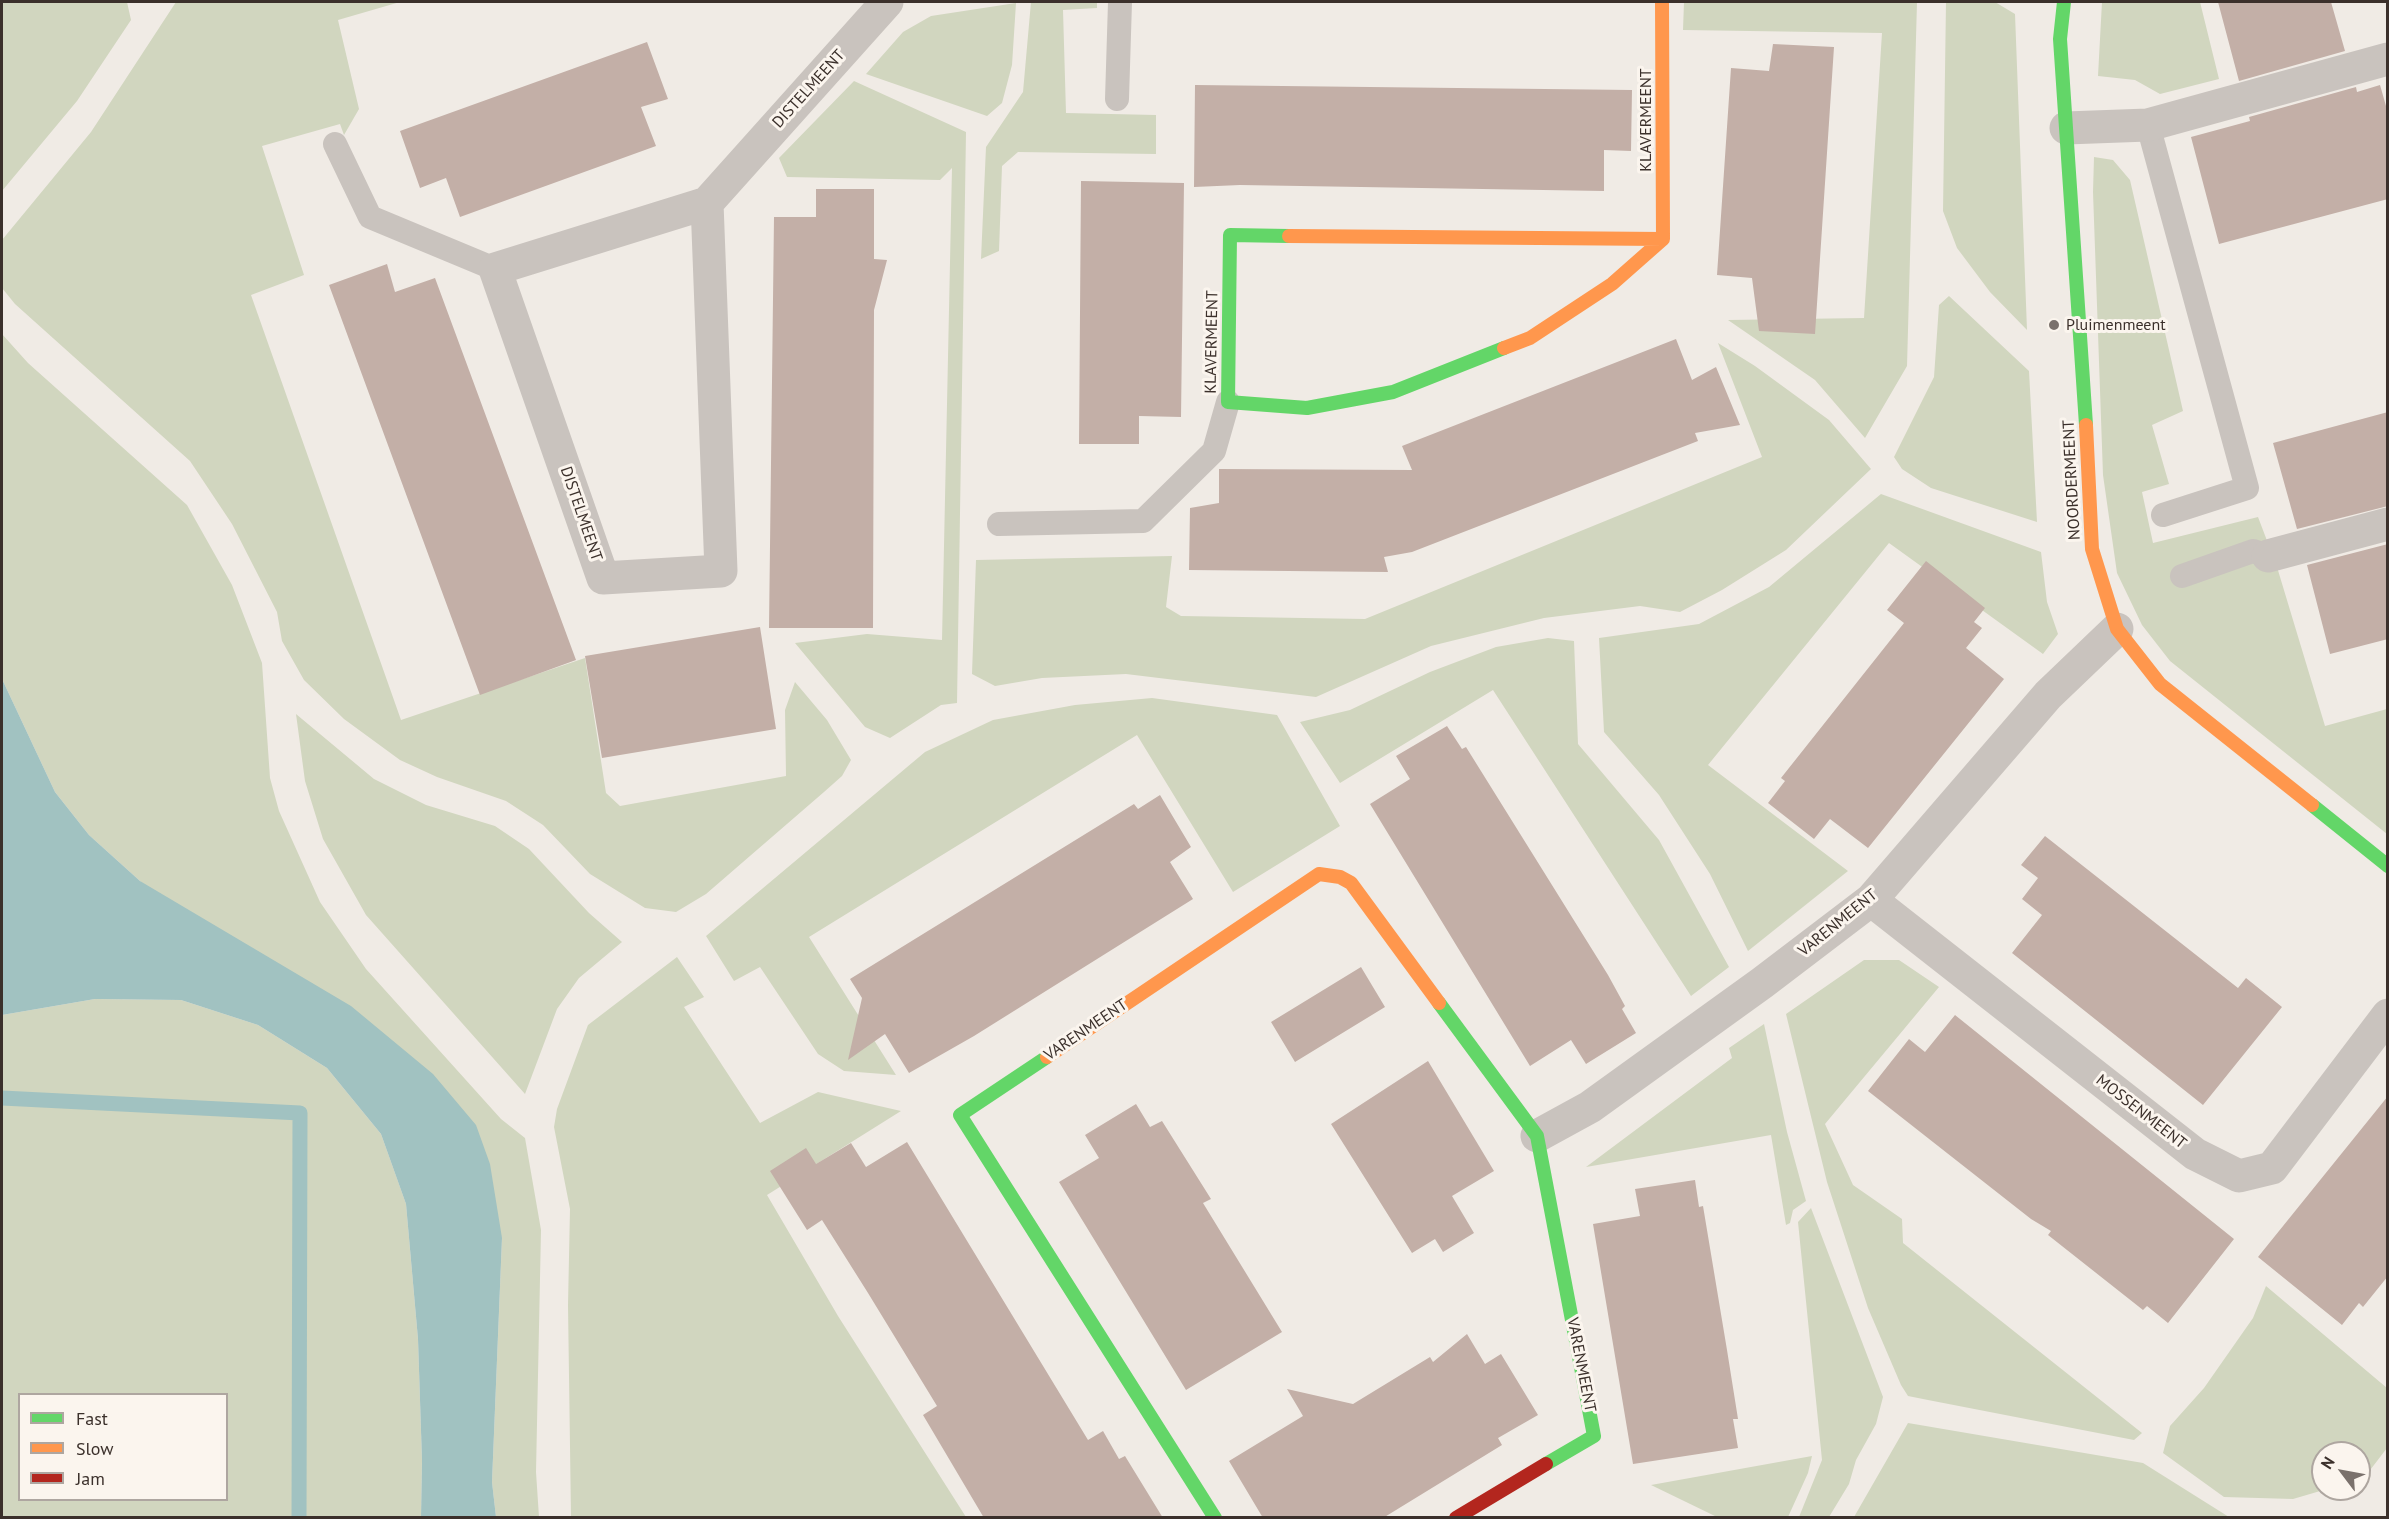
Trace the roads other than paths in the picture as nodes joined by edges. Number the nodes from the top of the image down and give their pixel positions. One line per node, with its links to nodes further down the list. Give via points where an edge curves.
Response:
1 (887, 2): 10 (street, DISTELMEENT)
2 (1120, 2): 6 (lane)
3 (1662, 2): 11 (street, KLAVERMEENT)
4 (2064, 2): 8 (street, NOORDERMEENT, via 2060,39)
5 (2388, 59): 7 (street)
6 (1117, 99)
7 (2148, 125): 8 (street); 14 (lane, via 2247,488)
8 (2066, 128): 19 (street, NOORDERMEENT, via 2092,549)
9 (335, 144): 12 (lane, via 370,217)
10 (707, 203): 12 (street); 12 (street, DISTELMEENT, via 721,571 603,578)
11 (1663, 239): 13 (street, KLAVERMEENT, via 1611,284 1530,338 1393,392 1307,408); 13 (street, KLAVERMEENT, via 1230,235)
12 (495, 269)
13 (1228, 402): 15 (lane, via 1214,451 1143,521)
14 (2163, 515)
15 (999, 524)
16 (2388, 524): 17 (street)
17 (2268, 556): 18 (lane, via 2253,551)
18 (2181, 576)
19 (2117, 629): 20 (street, NOORDERMEENT, via 2160,684); 21 (street, VARENMEENT, via 2048,695)
20 (2388, 866)
21 (1871, 900): 22 (street, MOSSENMEENT, via 2195,1154 2239,1176 2272,1168); 23 (street, VARENMEENT, via 1590,1107)
22 (2388, 1015)
23 (1537, 1136): 24 (street, VARENMEENT, via 1351,883 1319,874 960,1115); 25 (street, VARENMEENT, via 1594,1436)
24 (1215, 1518)
25 (1456, 1518)

